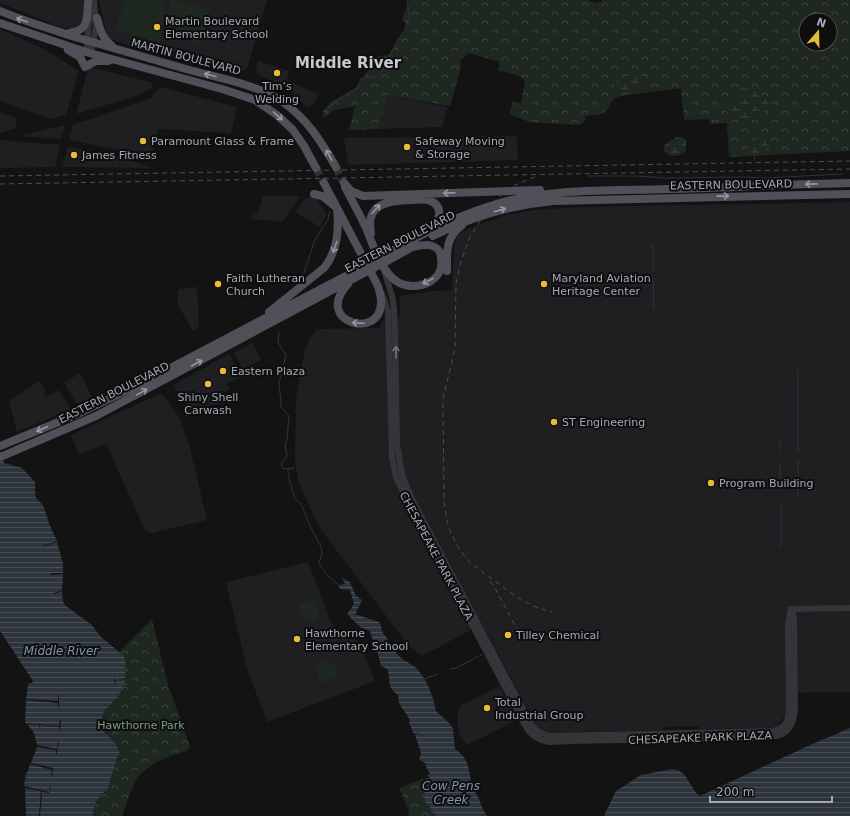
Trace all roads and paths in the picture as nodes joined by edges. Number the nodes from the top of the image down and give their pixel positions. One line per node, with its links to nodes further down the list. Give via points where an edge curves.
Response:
1 (89, 0): 3 (street); 6 (main road, via 83,28); 7 (street)
2 (0, 11): 6 (main road, MARTIN BOULEVARD, one-way to 2)
3 (96, 18): 7 (street); 8 (main road, via 105,41)
4 (0, 23): 5 (main road, MARTIN BOULEVARD)
5 (25, 32): 9 (main road, MARTIN BOULEVARD); 10 (main road, via 72,52 80,57 86,67 96,61)
6 (66, 34): 7 (main road, MARTIN BOULEVARD)
7 (91, 41): 8 (main road, MARTIN BOULEVARD); 9 (street)
8 (117, 50): 11 (main road, MARTIN BOULEVARD, one-way to 8, via 314,132 298,114 273,96 244,84)
9 (89, 52): 10 (main road, MARTIN BOULEVARD)
10 (114, 60): 12 (main road, MARTIN BOULEVARD, one-way to 12, via 255,100 293,130)
11 (336, 167)
12 (316, 168)
13 (850, 183): 14 (main road, EASTERN BOULEVARD, one-way to 14)
14 (712, 188): 15 (main road, EASTERN BOULEVARD); 17 (main road, via 664,193)
15 (558, 192): 18 (main road, EASTERN BOULEVARD); 22 (main road, one-way to 22, via 538,190 363,196 352,191 344,183)
16 (850, 194): 17 (main road, EASTERN BOULEVARD, one-way to 16)
17 (656, 198): 18 (main road, via 647,194 554,196); 20 (main road, EASTERN BOULEVARD, one-way to 17, via 505,209 543,202)
18 (510, 200): 21 (main road, EASTERN BOULEVARD, via 467,214)
19 (336, 208): 19 (main road, via 322,196 314,194 324,183); 28 (main road); 29 (main road, one-way to 29, via 338,240 327,264 313,278)
20 (468, 220): 23 (main road, EASTERN BOULEVARD); 26 (main road, via 450,238)
21 (417, 238): 22 (main road, one-way to 21, via 370,227 372,214 382,204 390,201 430,200 437,206 440,214 438,220); 24 (main road, EASTERN BOULEVARD)
22 (374, 246): 24 (main road)
23 (412, 246): 24 (main road, EASTERN BOULEVARD); 24 (main road, one-way to 24, via 427,244 440,252 442,268 430,282 417,286 402,285 396,281)
24 (384, 260): 25 (main road, EASTERN BOULEVARD, bridge); 30 (street, via 392,296)
25 (362, 270): 27 (main road, EASTERN BOULEVARD); 29 (main road, EASTERN BOULEVARD)
26 (447, 271)
27 (352, 279): 28 (main road, one-way to 27, via 381,302 377,316 365,324 353,324 342,316 337,307 340,292); 32 (main road, EASTERN BOULEVARD, one-way to 27, via 96,416)
28 (378, 286): 30 (street, via 385,299)
29 (247, 327): 31 (main road, EASTERN BOULEVARD, one-way to 31, via 78,414)
30 (392, 332): 33 (street, CHESAPEAKE PARK PLAZA, via 397,444 402,475 414,503 478,624 538,731 549,736 780,729 788,718 789,709 788,623 791,609)
31 (2, 446)
32 (4, 456)
33 (850, 608)

